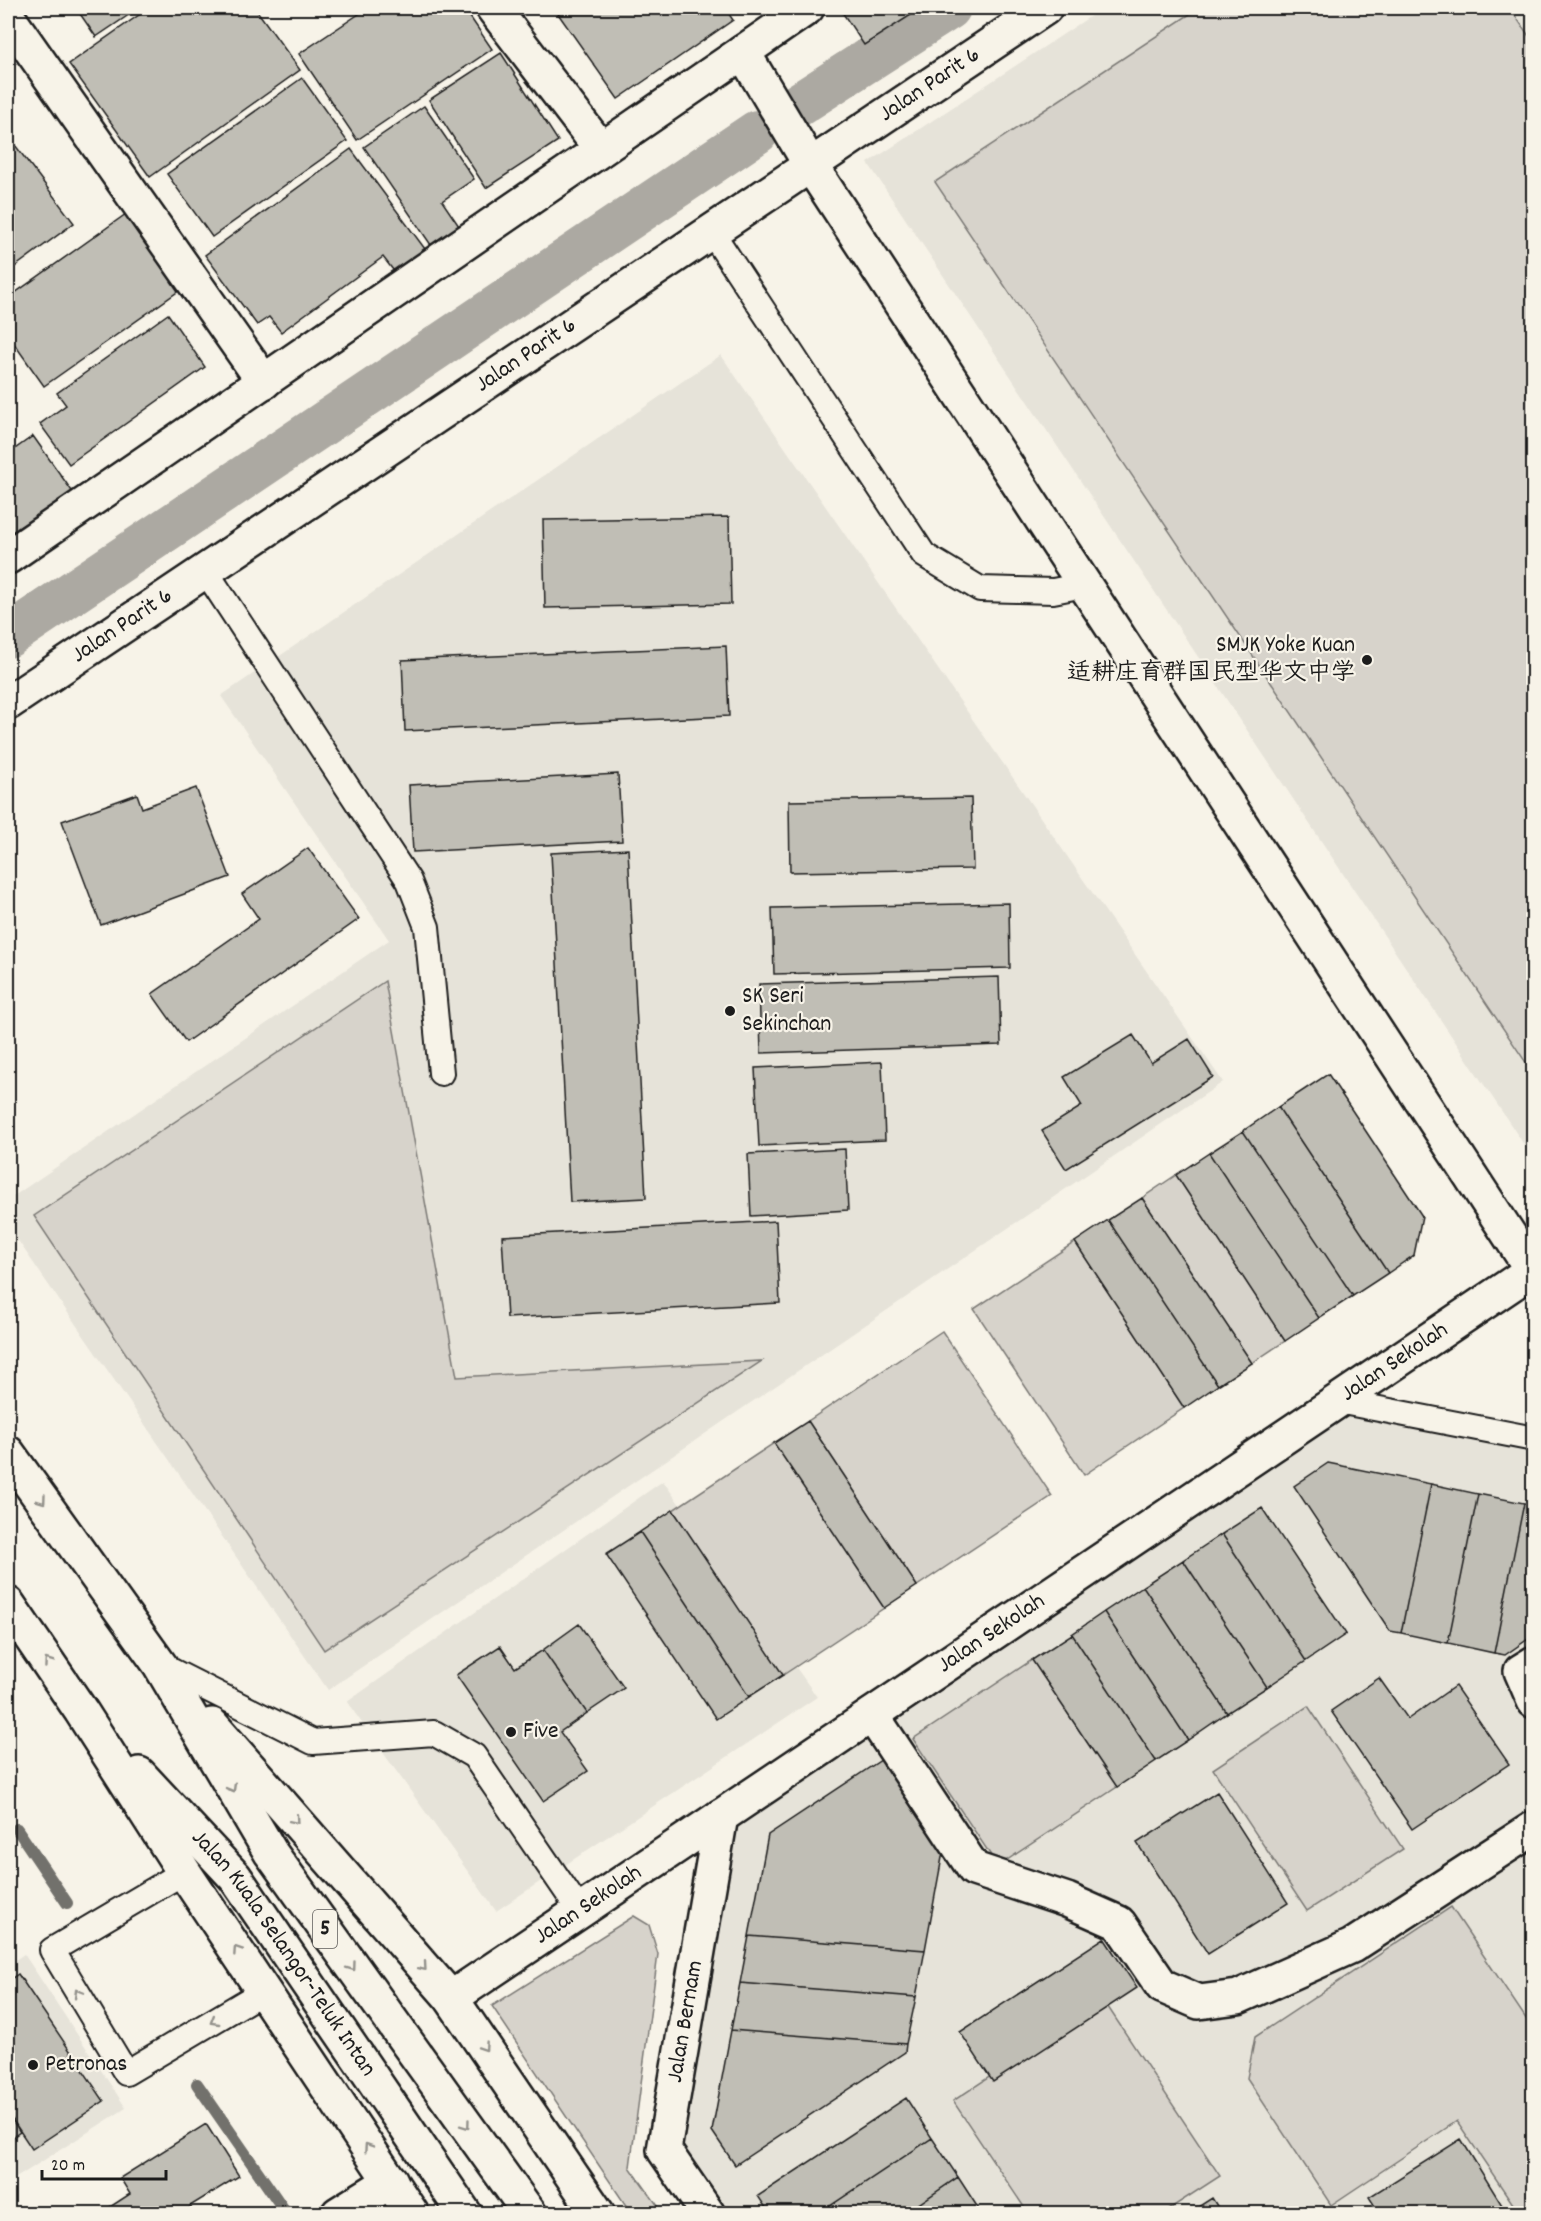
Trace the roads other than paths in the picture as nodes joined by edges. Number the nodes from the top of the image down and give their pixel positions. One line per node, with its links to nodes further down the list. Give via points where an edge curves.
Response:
1 (493, 8): 6 (main road)
2 (807, 8): 5 (main road)
3 (1045, 8): 7 (main road, Jalan Parit 6)
4 (8, 17): 9 (main road)
5 (743, 52): 6 (main road); 7 (main road)
6 (602, 149): 9 (main road)
7 (811, 166): 8 (main road, Jalan Parit 6); 12 (main road)
8 (711, 231): 11 (main road, Jalan Parit 6); 12 (lane, via 924,555 980,589 1053,591)
9 (264, 382): 10 (main road)
10 (8, 557)
11 (205, 570): 13 (main road, Jalan Parit 6); 14 (lane, via 409,881 427,927)
12 (1084, 585): 15 (main road)
13 (8, 703)
14 (441, 1073)
15 (1533, 1271): 16 (main road, Jalan Sekolah)
16 (1338, 1401): 17 (lane); 24 (main road, Jalan Sekolah)
17 (1533, 1439)
18 (8, 1453): 21 (main road, Jalan Kuala Selangor-Teluk Intan / 5, one-way to 21)
19 (8, 1604): 23 (main road, Jalan Kuala Selangor-Teluk Intan / 5, one-way to 19)
20 (1533, 1663): 22 (main road, via 1521,1671)
21 (160, 1665): 28 (lane, via 313,1742 434,1733 474,1756); 30 (main road, Jalan Kuala Selangor-Teluk Intan / 5, one-way to 30); 35 (main road, Jalan Kuala Selangor-Teluk Intan / 5, one-way to 35, via 271,1853)
22 (1533, 1701)
23 (81, 1710): 27 (main road, Jalan Kuala Selangor-Teluk Intan / 5); 34 (main road, Jalan Kuala Selangor-Teluk Intan / 5, via 234,1877)
24 (872, 1715): 25 (main road, Jalan Sekolah); 26 (main road, via 974,1869 1067,1900 1119,1923 1162,1986 1199,2002 1238,1997 1352,1946)
25 (721, 1816): 28 (main road, Jalan Sekolah); 37 (main road, Jalan Bernam, via 664,2150)
26 (1533, 1828)
27 (184, 1872): 29 (main road, Jalan Kuala Selangor-Teluk Intan / 5, one-way to 27); 29 (lane, one-way to 27, via 126,2073 52,1950)
28 (580, 1911): 30 (main road, Jalan Sekolah)
29 (264, 1992): 31 (main road, Jalan Kuala Selangor-Teluk Intan / 5, one-way to 29)
30 (451, 1998): 36 (main road, 5, one-way to 36)
31 (391, 2181): 32 (main road); 33 (main road, Jalan Kuala Selangor-Teluk Intan / 5)
32 (338, 2214)
33 (412, 2214)
34 (465, 2214)
35 (530, 2214)
36 (598, 2214)
37 (708, 2214)

